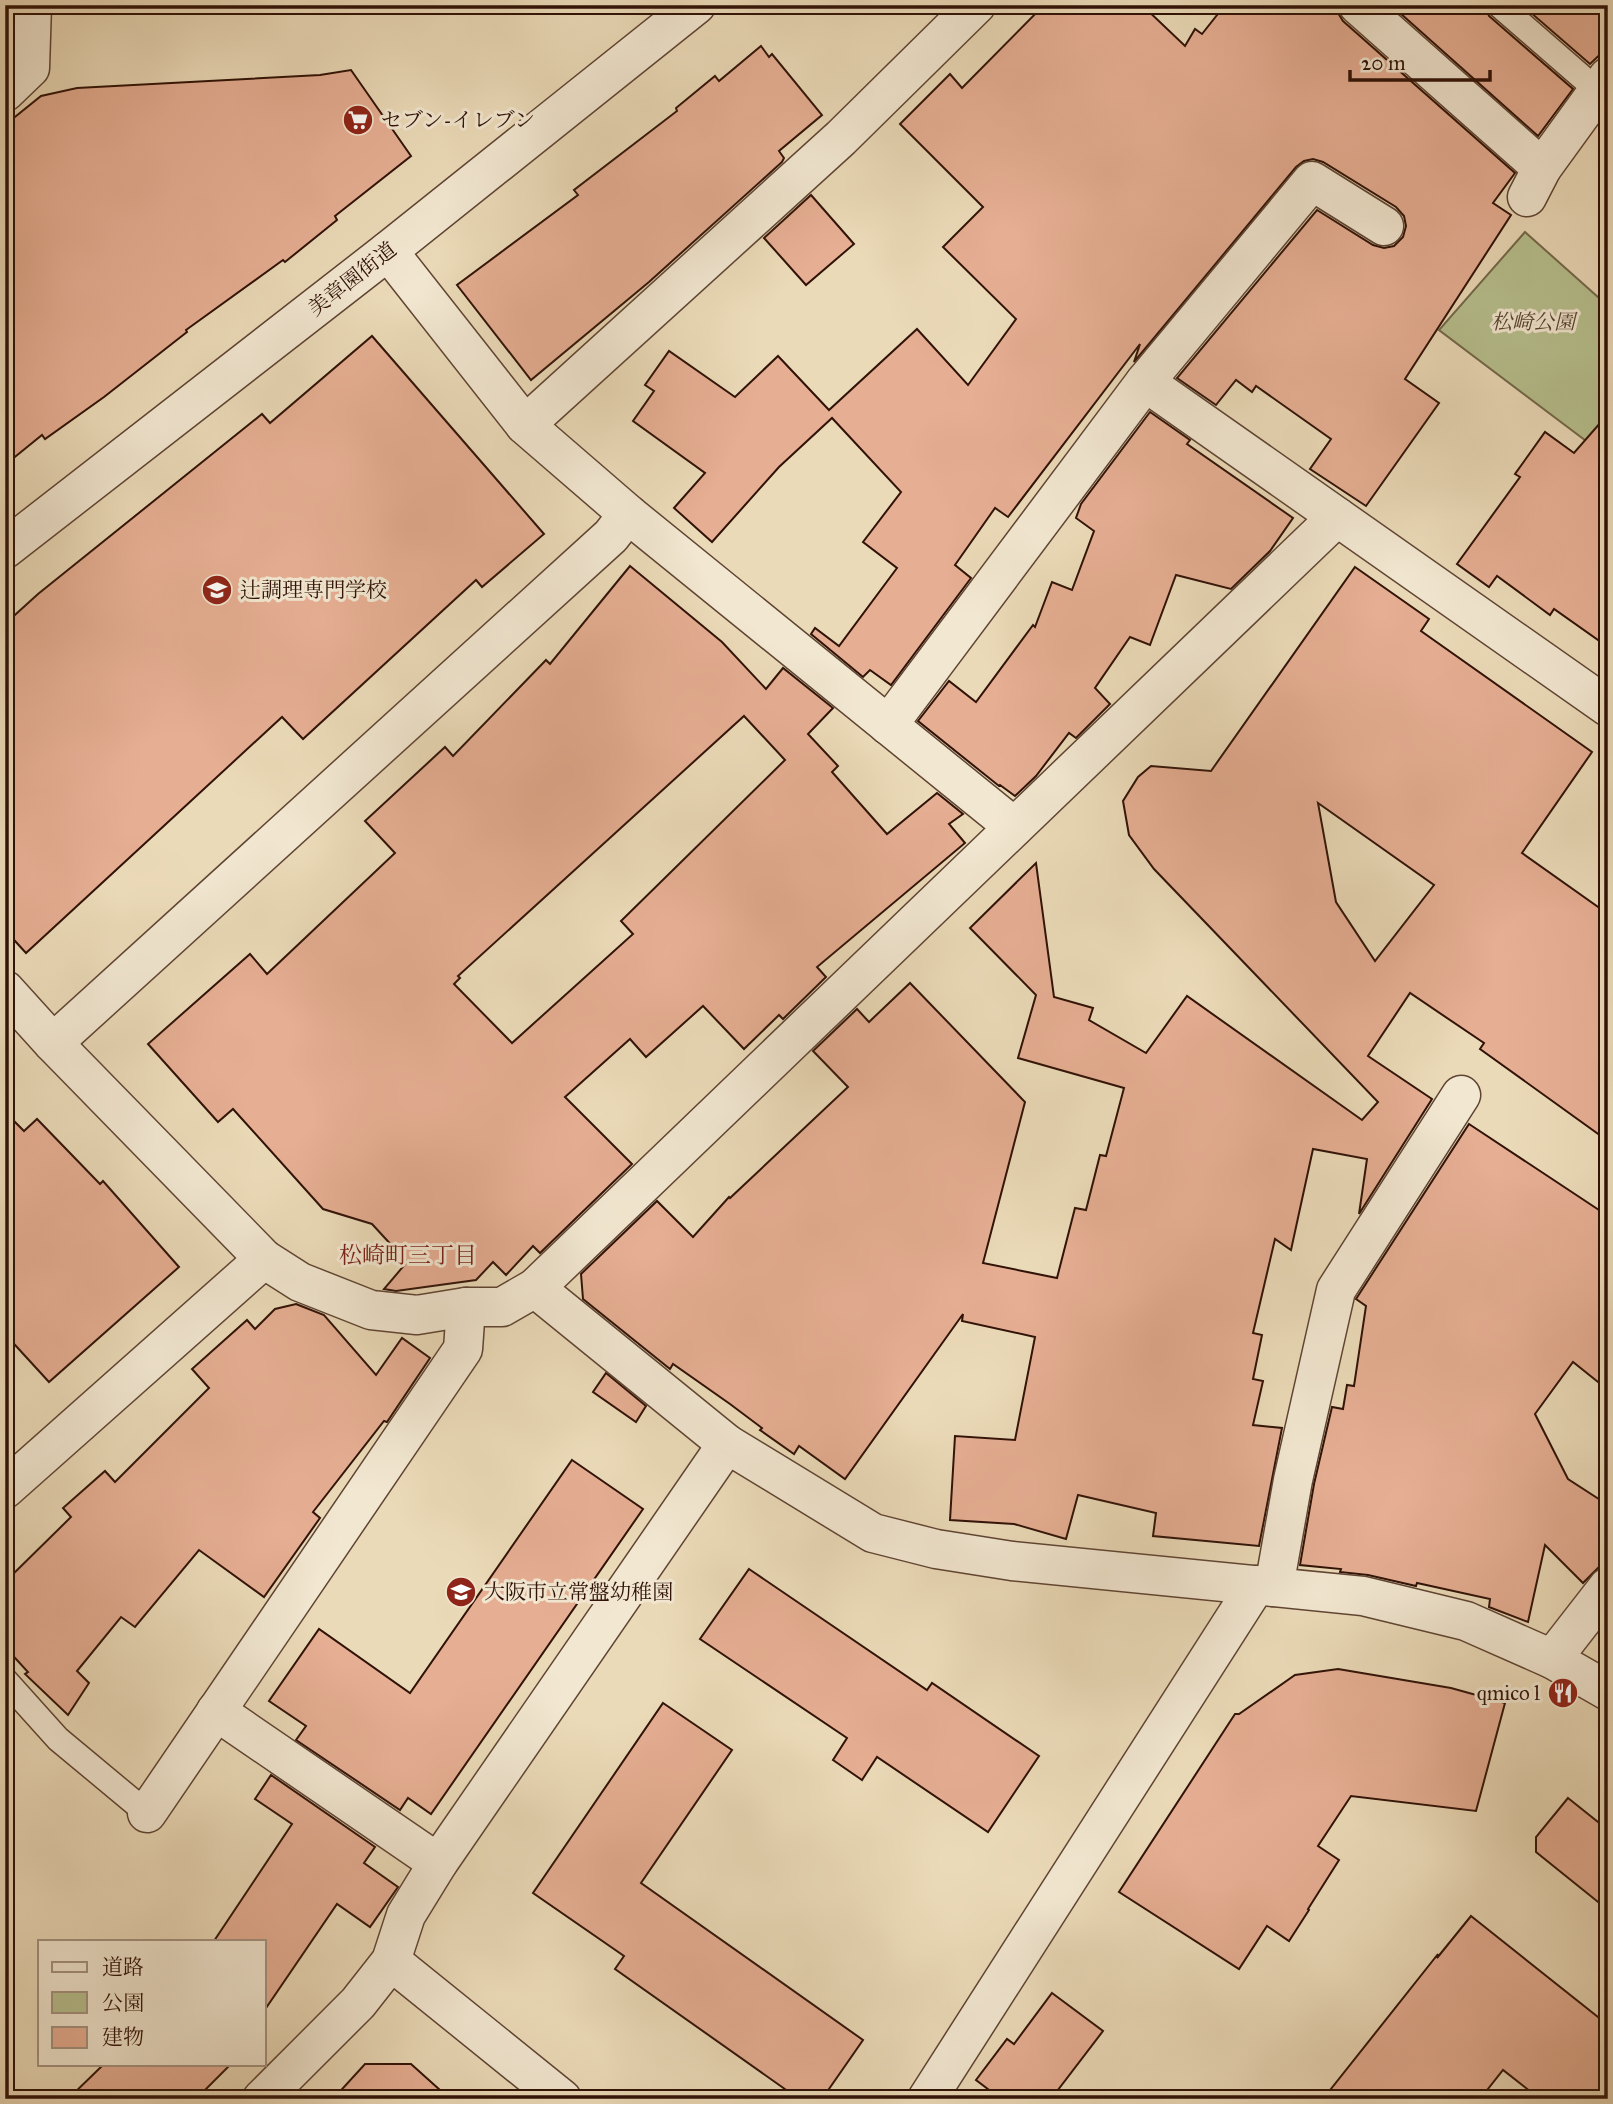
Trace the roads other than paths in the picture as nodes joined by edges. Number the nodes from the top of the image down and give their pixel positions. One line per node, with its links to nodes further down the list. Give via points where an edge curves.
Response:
1 (33, 5): 6 (street); 8 (street, via 30,68)
2 (696, 5): 10 (street, 美章園街道)
3 (976, 5): 12 (street, via 841,138)
4 (1358, 5): 7 (street, via 1534,183)
5 (1499, 5): 7 (lane)
6 (5, 7)
7 (1603, 84)
8 (5, 92)
9 (1384, 226): 11 (street, via 1312,181)
10 (388, 251): 12 (street); 15 (street, 美章園街道)
11 (1145, 382): 14 (street); 17 (street)
12 (525, 425): 13 (street)
13 (628, 514): 17 (street); 20 (street, via 611,536)
14 (1337, 517): 16 (street); 18 (street)
15 (5, 549)
16 (1608, 707)
17 (888, 725): 18 (street)
18 (1014, 827): 23 (street)
19 (5, 990): 20 (street)
20 (52, 1043): 22 (street)
21 (1461, 1095): 27 (street, via 1336,1290)
22 (264, 1259): 24 (street, via 300,1282 371,1310 417,1315); 26 (street)
23 (535, 1288): 24 (street, via 502,1307); 25 (street)
24 (466, 1307): 32 (street, via 463,1349)
25 (727, 1444): 27 (street, via 873,1533 1012,1561); 34 (street)
26 (5, 1489)
27 (1265, 1586): 29 (street, via 1363,1596 1466,1621); 38 (street)
28 (1608, 1587): 29 (street)
29 (1552, 1659): 31 (street)
30 (5, 1680): 33 (lane, via 58,1740)
31 (1608, 1690)
32 (216, 1711): 33 (street); 34 (street)
33 (147, 1813)
34 (439, 1863): 35 (street, via 406,1916)
35 (391, 1961): 36 (street, via 358,2003); 37 (street)
36 (262, 2099)
37 (562, 2099)
38 (927, 2099)

